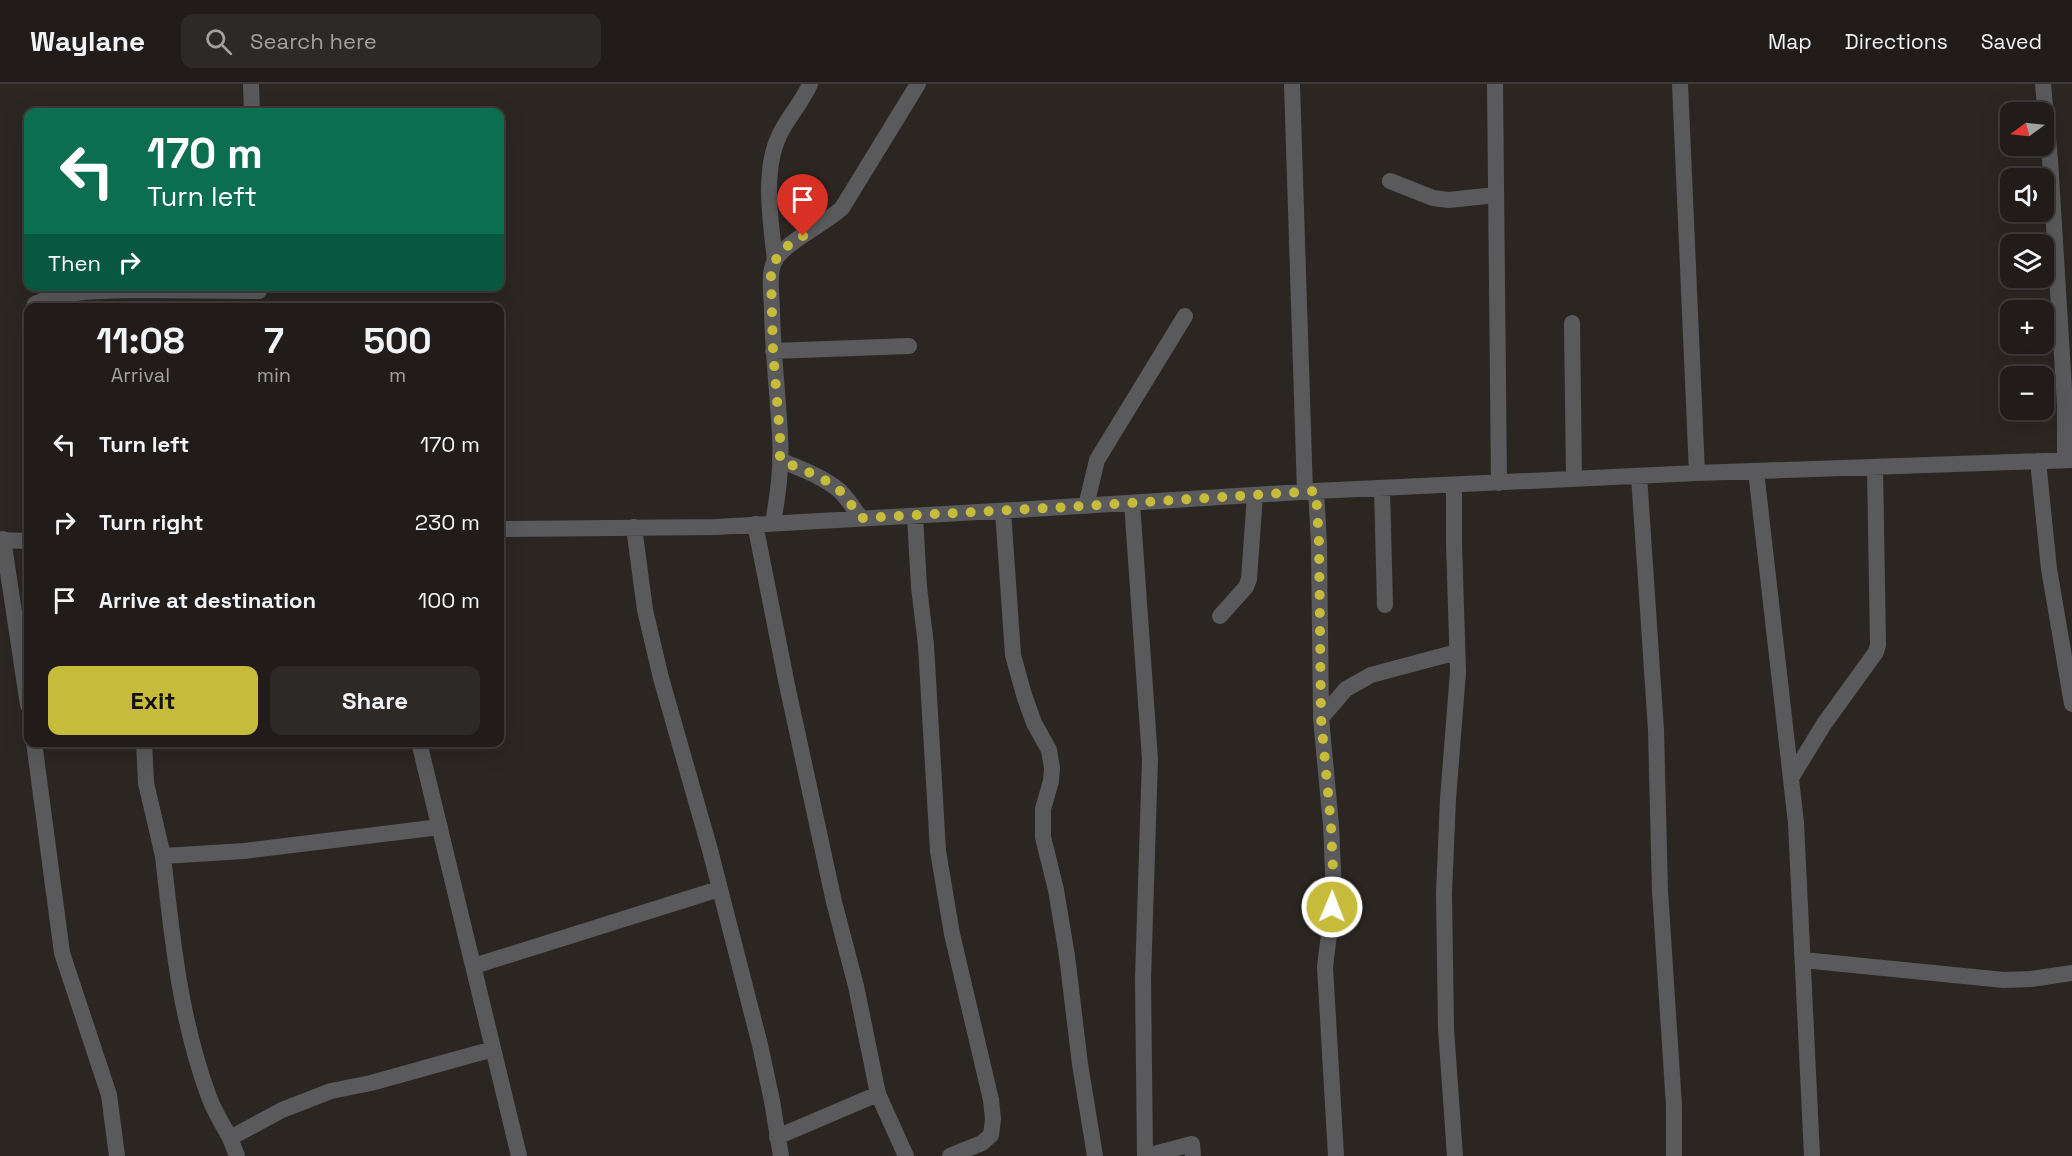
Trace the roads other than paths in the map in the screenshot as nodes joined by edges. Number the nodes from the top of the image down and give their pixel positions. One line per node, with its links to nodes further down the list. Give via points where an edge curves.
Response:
1 (251, 84): 8 (street)
2 (810, 84): 11 (street, via 779,137 770,165)
3 (918, 84): 11 (street, via 842,208 783,249)
4 (1292, 84): 31 (street)
5 (1494, 84): 10 (street)
6 (1680, 84): 25 (street)
7 (2043, 84): 21 (street)
8 (252, 108)
9 (1390, 181): 10 (street, via 1432,198)
10 (1496, 195): 28 (street)
11 (775, 261): 19 (street, via 771,276)
12 (118, 291): 15 (street, via 72,293)
13 (165, 291): 14 (street)
14 (259, 295)
15 (37, 303)
16 (1185, 316): 34 (street, via 1097,460)
17 (1572, 323): 27 (street)
18 (909, 346): 19 (street)
19 (773, 351): 20 (street)
20 (780, 460): 37 (street, via 835,487); 38 (street)
21 (2068, 460): 22 (street)
22 (2038, 461): 23 (street); 48 (street, via 2049,569)
23 (1875, 467): 24 (street); 53 (street, via 1878,645)
24 (1755, 471): 25 (street); 53 (street)
25 (1697, 473): 26 (street)
26 (1639, 476): 27 (street); 75 (street, via 1656,730 1661,922)
27 (1574, 479): 28 (street)
28 (1499, 483): 29 (street)
29 (1454, 485): 30 (street); 46 (street)
30 (1382, 488): 31 (street); 44 (street)
31 (1311, 491): 32 (street); 49 (street, via 1319,543)
32 (1255, 495): 33 (street); 45 (street, via 1249,579)
33 (1132, 503): 34 (street); 71 (street, via 1150,759 1143,979)
34 (1086, 506): 35 (street)
35 (1003, 511): 36 (street); 70 (street, via 1013,655 1030,713 1049,750 1053,768 1043,809 1043,837 1067,956)
36 (915, 516): 37 (street); 69 (street, via 938,851 993,1119 991,1135 982,1143)
37 (861, 518): 38 (street)
38 (773, 523): 39 (street)
39 (755, 524): 40 (street); 61 (street)
40 (634, 527): 41 (street); 56 (street, via 645,610)
41 (504, 529)
42 (2, 539): 43 (street); 47 (street)
43 (24, 541)
44 (1385, 605)
45 (1220, 616)
46 (1457, 652): 49 (street, via 1364,679 1346,689); 74 (street, via 1444,893 1446,1029)
47 (24, 679)
48 (2072, 704)
49 (1321, 718): 73 (street, via 1334,893 1325,967)
50 (35, 747): 64 (street, via 63,953 109,1095)
51 (144, 747): 55 (street, via 146,783)
52 (420, 747): 54 (street)
53 (1791, 778): 57 (street)
54 (440, 827): 55 (street, via 244,851); 58 (street)
55 (163, 856): 63 (street, via 176,969 189,1036 209,1100)
56 (719, 889): 58 (street); 62 (street, via 760,1045)
57 (1803, 960): 59 (street, via 2004,980); 76 (street)
58 (474, 966): 60 (street)
59 (2072, 973)
60 (493, 1049): 63 (street, via 331,1091 274,1114); 66 (street)
61 (878, 1094): 62 (street); 68 (street)
62 (777, 1137): 67 (street)
63 (230, 1138): 65 (street)
64 (117, 1156)
65 (237, 1156)
66 (519, 1156)
67 (781, 1156)
68 (906, 1156)
69 (950, 1156)
70 (1095, 1156)
71 (1146, 1156): 72 (street, via 1192,1144)
72 (1193, 1156)
73 (1336, 1156)
74 (1455, 1156)
75 (1674, 1156)
76 (1812, 1156)

